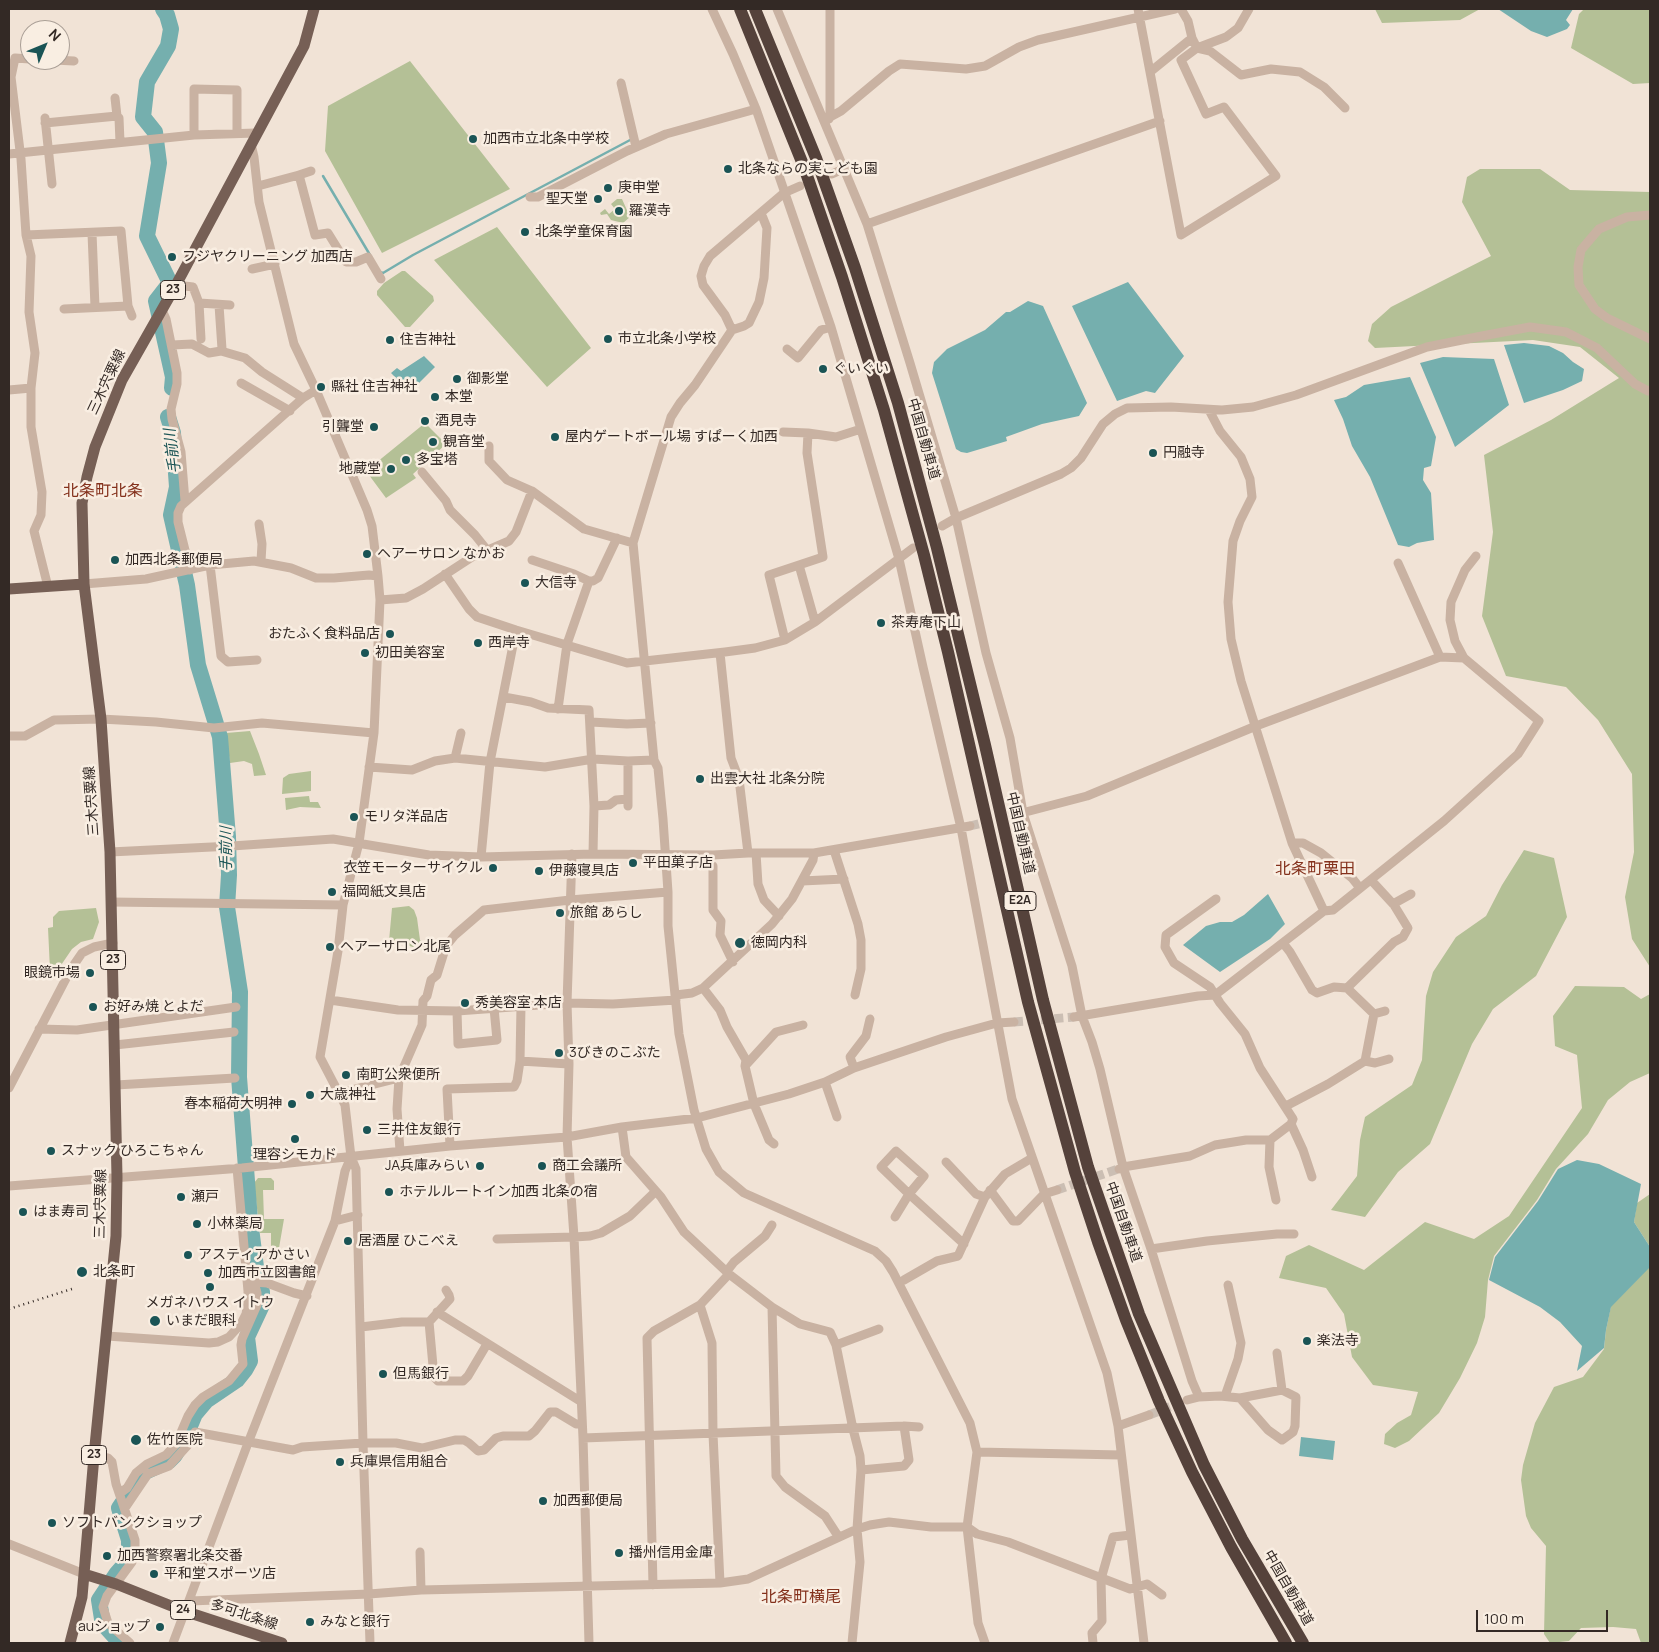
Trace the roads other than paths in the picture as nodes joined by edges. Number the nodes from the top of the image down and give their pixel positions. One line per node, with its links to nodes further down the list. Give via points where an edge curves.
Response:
1 (314, 9): 26 (main road, 三木宍粟線 / 23, via 304,46)
2 (712, 9): 21 (street)
3 (740, 9): 293 (highway, E2A, via 792,136 842,277 884,410 922,545 1028,1002 1081,1190 1126,1320 1159,1401 1231,1547)
4 (755, 9): 294 (highway, 中国自動車道 / E2A, via 796,108 855,268 898,403 981,727 1043,1000 1088,1168 1139,1314 1200,1456 1242,1539)
5 (777, 9): 23 (street)
6 (830, 9): 23 (street)
7 (1176, 9): 10 (street)
8 (1181, 9): 11 (street)
9 (1249, 9): 12 (street, via 1238,28 1226,37)
10 (1139, 13): 16 (street); 23 (street, via 1019,46 985,66 966,70 900,64)
11 (1192, 38): 12 (street); 16 (street)
12 (1197, 48): 20 (street, via 1210,51 1241,75 1272,69 1300,72 1324,87); 24 (street, via 1180,60 1206,114 1224,107 1276,176 1181,235)
13 (20, 58): 18 (street, via 15,58 10,77)
14 (70, 61): 15 (street)
15 (74, 61)
16 (1150, 72): 24 (street)
17 (621, 83): 30 (street)
18 (11, 96): 32 (street)
19 (115, 98): 22 (street)
20 (1345, 108)
21 (756, 109): 30 (street, via 666,134); 41 (street)
22 (117, 116): 28 (street); 31 (street, via 45,120)
23 (828, 120): 34 (street)
24 (1160, 121): 45 (street)
25 (237, 133): 26 (street); 27 (street); 27 (street, via 236,90 194,89)
26 (256, 133): 29 (main road, 三木宍粟線 / 23)
27 (194, 135): 28 (street)
28 (120, 142): 31 (street)
29 (251, 144): 39 (street); 51 (main road, 三木宍粟線 / 23)
30 (636, 147): 42 (street, via 538,197)
31 (48, 150): 32 (street); 38 (street)
32 (20, 153): 33 (street); 47 (street)
33 (9, 154)
34 (845, 168): 36 (street); 45 (street)
35 (311, 171): 37 (street)
36 (832, 174)
37 (299, 175): 39 (street); 50 (street, via 314,235 328,233 346,262 368,257)
38 (52, 184)
39 (258, 186): 48 (street)
40 (800, 186): 41 (street)
41 (784, 193): 43 (street); 60 (street)
42 (530, 197)
43 (761, 213): 61 (street, via 766,228 764,278 759,302 749,323); 61 (street, via 710,256 701,276 703,285)
44 (1650, 216): 63 (street, via 1626,217 1599,229 1581,250 1578,267 1579,285 1595,309)
45 (867, 224): 82 (street)
46 (92, 233): 47 (street); 55 (street, via 121,231); 56 (street)
47 (26, 234): 68 (street, via 31,256 29,312 34,344)
48 (275, 264): 49 (street); 70 (street, via 294,344)
49 (252, 269)
50 (381, 279)
51 (176, 285): 52 (street, via 193,286); 58 (main road, 三木宍粟線 / 23)
52 (199, 303): 53 (street); 62 (street)
53 (219, 305): 54 (street); 65 (street)
54 (230, 305)
55 (128, 306): 56 (street); 59 (street)
56 (95, 307): 57 (street)
57 (64, 309)
58 (162, 310): 64 (street); 100 (main road, 三木宍粟線 / 23, via 122,380 95,447 82,503)
59 (132, 316)
60 (831, 327): 66 (street, via 821,330 798,358); 75 (street)
61 (732, 330): 86 (street, via 671,417)
62 (201, 339)
63 (1650, 339)
64 (172, 345): 72 (street, via 192,344 209,353 222,352 245,358); 81 (street, via 177,384 171,409 181,452)
65 (222, 349)
66 (787, 349)
67 (241, 383): 74 (street)
68 (31, 388): 69 (street); 101 (street, via 31,427 42,492 41,515 34,531)
69 (9, 390)
70 (316, 390): 72 (street); 98 (street, via 370,518)
71 (1650, 390): 73 (street, via 1635,384 1597,348 1566,332 1530,327 1427,347 1296,395 1253,407)
72 (304, 398): 74 (street)
73 (1208, 410): 82 (street, via 1127,408 1104,424 1071,468); 118 (street, via 1240,457 1250,479 1252,497 1233,541 1228,602 1231,639)
74 (290, 411): 81 (street)
75 (861, 429): 77 (street, via 836,436); 90 (street)
76 (783, 432): 77 (street)
77 (808, 433): 95 (street, via 807,453 823,557)
78 (489, 446): 80 (street, via 490,461 507,480)
79 (422, 472): 88 (street, via 450,510)
80 (532, 490): 85 (street, via 584,529); 88 (street, via 516,532 508,541)
81 (185, 501): 96 (street, via 178,513 178,522)
82 (956, 518): 84 (street); 129 (street, via 984,644 1010,738)
83 (259, 524): 92 (street)
84 (942, 526)
85 (616, 538): 86 (street); 99 (street, via 598,578)
86 (633, 543): 112 (street)
87 (913, 548): 90 (street)
88 (487, 550): 97 (street)
89 (1476, 556): 110 (street, via 1451,602 1450,620)
90 (899, 559): 104 (street); 130 (street, via 923,667)
91 (532, 560): 99 (street)
92 (261, 561): 94 (street); 98 (street, via 316,578)
93 (1398, 564): 109 (street)
94 (210, 565): 96 (street); 111 (street, via 221,656 228,662)
95 (799, 565): 104 (street); 106 (street, via 769,575)
96 (186, 571): 100 (street, via 146,579)
97 (445, 574): 103 (street, via 406,598); 105 (street, via 477,617)
98 (378, 576): 103 (street)
99 (589, 581): 107 (street)
100 (84, 584): 101 (main road); 115 (main road, 三木宍粟線 / 23)
101 (48, 587): 102 (main road)
102 (9, 589)
103 (380, 600): 119 (street)
104 (814, 622): 106 (street)
105 (516, 630): 107 (street); 113 (street)
106 (785, 640): 108 (street)
107 (567, 644): 112 (street, via 627,663); 114 (street)
108 (720, 653): 112 (street); 135 (street, via 731,758 739,779)
109 (1440, 657): 110 (street); 118 (street)
110 (1464, 658): 143 (street, via 1539,721 1518,754 1444,821)
111 (257, 660)
112 (645, 660): 117 (street)
113 (504, 697): 114 (street); 126 (street)
114 (558, 709): 116 (street, via 589,710)
115 (101, 719): 119 (street, via 217,728 262,723); 121 (street, via 54,720 25,736); 134 (main road, 三木宍粟線 / 23)
116 (591, 722): 117 (street); 123 (street)
117 (651, 723): 125 (street)
118 (1256, 726): 129 (street, via 1092,794); 132 (street)
119 (374, 733): 127 (street)
120 (462, 733): 122 (street)
121 (9, 736)
122 (455, 758): 126 (street); 127 (street, via 434,761 412,770)
123 (593, 759): 124 (street); 126 (street, via 545,767); 128 (street)
124 (628, 760): 125 (street); 128 (street, via 628,802 616,800 609,805)
125 (654, 760): 139 (street, via 658,768)
126 (490, 762): 140 (street)
127 (370, 767): 131 (street)
128 (594, 806): 137 (street)
129 (1020, 814): 172 (street, via 1072,966)
130 (966, 827): 133 (street); 175 (street)
131 (359, 843): 134 (street, via 333,838); 140 (street, via 428,856); 152 (street)
132 (1292, 843): 145 (street, via 1321,852); 153 (street)
133 (834, 850): 138 (street); 142 (street)
134 (110, 852): 150 (main road, 三木宍粟線 / 23)
135 (752, 853): 138 (street); 139 (street); 154 (street, via 764,900)
136 (572, 854): 137 (street); 140 (street); 149 (street)
137 (593, 854): 139 (street)
138 (814, 854): 144 (street)
139 (665, 855): 146 (street)
140 (481, 857)
141 (713, 866): 157 (street, via 713,910 721,921 720,935)
142 (844, 879): 144 (street); 160 (street, via 861,940 861,969)
143 (1371, 880): 145 (street); 151 (street)
144 (802, 881): 154 (street)
145 (1360, 888): 153 (street, via 1333,910)
146 (668, 892): 149 (street); 162 (street, via 668,926)
147 (1411, 894): 151 (street)
148 (1216, 898): 161 (street, via 1166,935 1164,947 1174,963 1210,987)
149 (570, 900): 164 (street); 168 (street, via 484,910 446,946 437,975 431,980 423,1001)
150 (111, 902): 152 (street); 155 (main road, 三木宍粟線 / 23)
151 (1393, 904): 159 (street, via 1408,928 1407,932)
152 (343, 905): 163 (street)
153 (1324, 911): 156 (street)
154 (779, 916): 157 (street)
155 (113, 943): 176 (main road, 三木宍粟線 / 23); 178 (street, via 82,953)
156 (1283, 943): 159 (street, via 1312,990 1317,993); 161 (street)
157 (733, 962): 158 (street)
158 (703, 988): 162 (street); 185 (street, via 720,1010 746,1060)
159 (1347, 988): 171 (street)
160 (856, 995)
161 (1215, 995): 172 (street); 194 (street, via 1245,1034 1260,1068)
162 (676, 998): 164 (street, via 613,1004); 196 (street, via 683,1060)
163 (330, 1000): 168 (street); 192 (street, via 320,1057)
164 (567, 1003): 165 (street); 184 (street)
165 (521, 1006): 167 (street); 182 (street)
166 (236, 1007): 176 (street)
167 (494, 1008): 169 (street); 169 (street, via 497,1040 458,1044)
168 (423, 1011): 169 (street); 188 (street, via 422,1025)
169 (457, 1011)
170 (1385, 1011): 171 (street)
171 (1374, 1014): 183 (street)
172 (1078, 1016): 208 (street, via 1092,1042 1100,1069)
173 (870, 1019): 186 (street, via 866,1036 850,1057)
174 (1014, 1022): 175 (street)
175 (997, 1023): 186 (street); 205 (street, via 1012,1099)
176 (114, 1024): 178 (street, via 78,1030); 180 (main road, 三木宍粟線 / 23)
177 (803, 1025): 185 (street, via 776,1032)
178 (39, 1029): 191 (street)
179 (234, 1032): 180 (street)
180 (115, 1045): 190 (main road, 三木宍粟線 / 23)
181 (1389, 1059): 183 (street, via 1375,1063)
182 (520, 1061): 184 (street); 202 (street, via 514,1087 447,1089)
183 (1365, 1061): 194 (street)
184 (569, 1064): 199 (street)
185 (745, 1066): 193 (street)
186 (854, 1068): 189 (street)
187 (235, 1078): 190 (street)
188 (399, 1078): 192 (street); 203 (street)
189 (825, 1082): 193 (street); 195 (street)
190 (116, 1085): 209 (main road, 三木宍粟線 / 23)
191 (9, 1088)
192 (339, 1093): 204 (street, via 345,1105)
193 (754, 1104): 196 (street); 201 (street, via 769,1140)
194 (1286, 1106): 197 (street, via 1293,1120)
195 (837, 1117)
196 (697, 1118): 198 (street); 260 (street, via 706,1149 719,1172 732,1184 744,1193 875,1251 886,1261 970,1423)
197 (1291, 1124): 200 (street); 210 (street, via 1304,1150)
198 (622, 1127): 199 (street); 213 (street, via 626,1157)
199 (567, 1137): 202 (street); 223 (street)
200 (1270, 1140): 208 (street, via 1215,1145 1190,1156); 217 (street, via 1269,1166)
201 (774, 1144)
202 (450, 1146): 203 (street)
203 (400, 1151): 204 (street)
204 (351, 1157): 207 (street); 218 (street, via 356,1169); 220 (street)
205 (1032, 1158): 215 (street, via 1005,1174); 216 (street)
206 (946, 1162): 215 (street, via 976,1194)
207 (237, 1168): 209 (street); 238 (street, via 248,1291 246,1314 240,1324 228,1337 209,1343)
208 (1120, 1168): 226 (street)
209 (117, 1177): 211 (street); 238 (main road, 三木宍粟線 / 23, via 116,1236)
210 (1312, 1177)
211 (9, 1186)
212 (1057, 1190): 216 (street)
213 (656, 1191): 223 (street, via 630,1216 601,1233); 227 (street, via 684,1232)
214 (909, 1194): 214 (street, via 924,1176 896,1151 881,1167); 219 (street); 225 (street)
215 (987, 1194): 216 (street, via 1013,1221 1018,1221); 225 (street)
216 (1044, 1194): 251 (street, via 1107,1373)
217 (1276, 1200)
218 (358, 1215): 220 (street); 236 (street)
219 (895, 1217)
220 (335, 1221): 231 (street)
221 (772, 1225): 227 (street, via 765,1236 734,1262)
222 (1294, 1234): 226 (street)
223 (574, 1237): 224 (street); 247 (street)
224 (497, 1239)
225 (964, 1244): 228 (street, via 958,1256 937,1261)
226 (1151, 1249): 244 (street)
227 (728, 1273): 232 (street); 233 (street)
228 (904, 1280)
229 (1228, 1284): 243 (street, via 1240,1343)
230 (446, 1290): 234 (street, via 450,1300)
231 (307, 1296): 258 (street); 264 (street, via 264,1282 254,1282 257,1305 242,1339 243,1364 229,1381 195,1405 176,1444 166,1455 136,1473)
232 (700, 1305): 255 (street, via 712,1342); 256 (street, via 646,1338)
233 (772, 1307): 240 (street, via 800,1324 830,1332); 254 (street)
234 (437, 1312): 235 (street); 239 (street)
235 (429, 1322): 236 (street); 239 (street, via 434,1377 438,1381 463,1381)
236 (361, 1327): 259 (street)
237 (878, 1329): 240 (street)
238 (107, 1336): 261 (main road, 三木宍粟線 / 23)
239 (487, 1344): 247 (street)
240 (836, 1345): 253 (street)
241 (1277, 1353): 242 (street)
242 (1282, 1390): 245 (street); 245 (street, via 1296,1397 1295,1426 1293,1432 1282,1440 1268,1430)
243 (1225, 1396): 244 (street); 245 (street)
244 (1199, 1397): 246 (street)
245 (1240, 1398)
246 (1187, 1400)
247 (580, 1401): 249 (street)
248 (1149, 1415): 251 (street)
249 (581, 1424): 257 (street); 259 (street, via 550,1412 529,1436 496,1438 484,1450 478,1451 464,1440 422,1448)
250 (904, 1426): 252 (street); 253 (street); 263 (street, via 909,1460 904,1466)
251 (1118, 1426): 262 (street)
252 (919, 1427)
253 (853, 1430): 254 (street); 263 (street)
254 (774, 1431): 255 (street); 269 (street, via 776,1476 797,1497 825,1516)
255 (713, 1434): 256 (street); 274 (street)
256 (648, 1435): 257 (street); 276 (street)
257 (583, 1438): 277 (street)
258 (248, 1443): 259 (street, via 293,1450); 265 (street, via 194,1432 188,1446 169,1466 148,1474); 282 (street)
259 (363, 1443): 280 (street)
260 (976, 1452): 262 (street); 266 (street)
261 (94, 1456): 264 (street, via 108,1458 112,1462); 272 (main road, 三木宍粟線 / 23)
262 (1121, 1456): 268 (street)
263 (861, 1470): 267 (street)
264 (120, 1493): 265 (street)
265 (125, 1508): 275 (street, via 134,1534 135,1552 132,1562)
266 (967, 1527): 267 (street, via 889,1522); 273 (street, via 977,1534 1008,1542); 290 (street, via 978,1622)
267 (857, 1529): 269 (street); 289 (street, via 860,1562)
268 (1131, 1535): 273 (street, via 1113,1536); 278 (street)
269 (838, 1536): 274 (street, via 748,1579)
270 (9, 1544): 272 (street)
271 (420, 1552): 279 (street)
272 (84, 1574): 275 (main road, 多可北条線 / 24); 283 (main road, 三木宍粟線 / 23, via 82,1597)
273 (1101, 1579): 278 (street, via 1130,1589); 291 (street, via 1102,1621 1092,1633)
274 (720, 1583): 276 (street)
275 (116, 1584): 282 (main road, 多可北条線 / 24); 284 (street, via 103,1607 108,1623)
276 (653, 1585): 277 (street)
277 (587, 1586): 279 (street); 288 (street)
278 (1138, 1587): 281 (street, via 1147,1584); 292 (street)
279 (422, 1590): 280 (street)
280 (369, 1594): 282 (street); 287 (street)
281 (1162, 1595)
282 (187, 1606): 285 (street); 286 (main road, 多可北条線 / 24)
283 (70, 1643)
284 (130, 1643)
285 (173, 1643)
286 (282, 1643)
287 (370, 1643)
288 (589, 1643)
289 (852, 1643)
290 (985, 1643)
291 (1093, 1643)
292 (1144, 1643)
293 (1286, 1643)
294 (1304, 1643)

